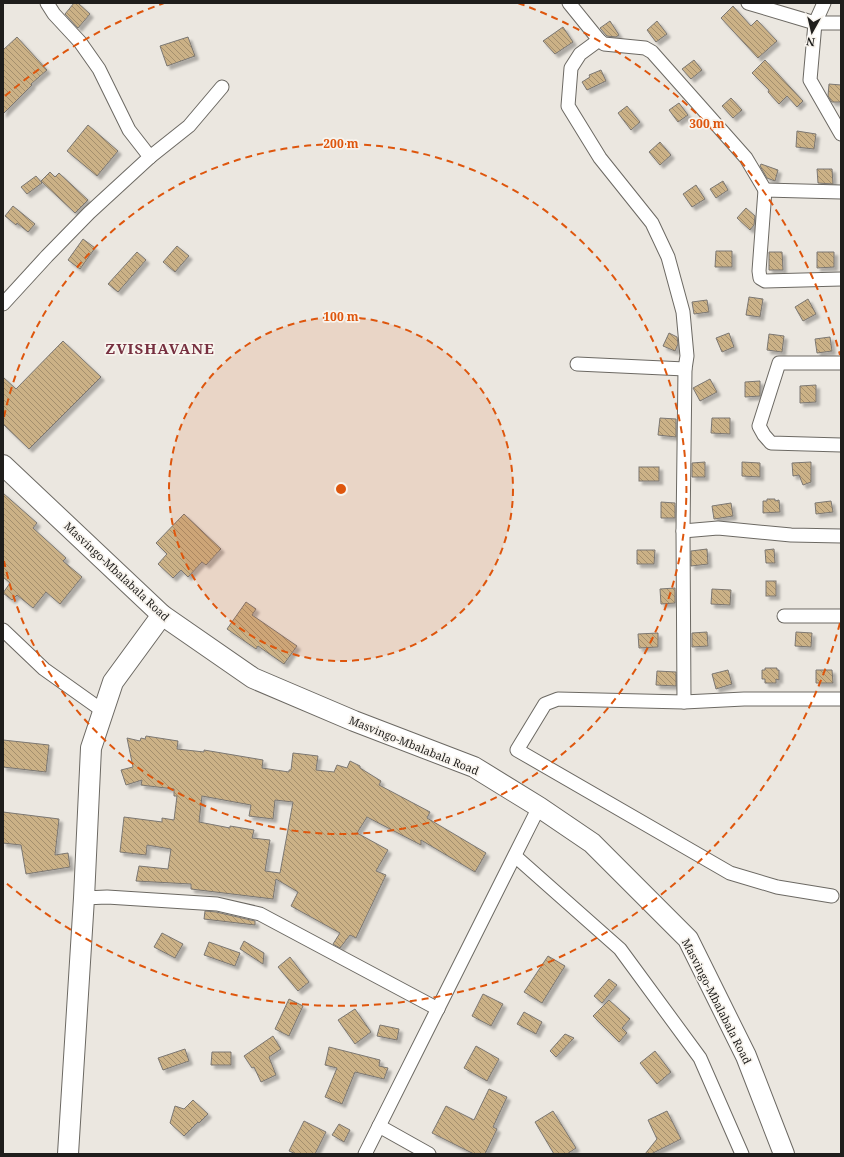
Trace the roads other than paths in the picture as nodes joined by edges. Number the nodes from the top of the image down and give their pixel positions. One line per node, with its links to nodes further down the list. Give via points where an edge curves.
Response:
1 (47, 3): 11 (street, via 99,69 129,130)
2 (569, 3): 7 (street)
3 (748, 3): 5 (street)
4 (824, 3): 5 (street)
5 (815, 23): 6 (street); 9 (street, via 810,80)
6 (841, 23)
7 (599, 40): 12 (street, via 604,44 645,48 652,52 746,158); 18 (street, via 580,54 571,68 568,106 600,158 652,223 668,257 684,312 687,356)
8 (222, 87): 11 (street, via 189,126)
9 (835, 115): 10 (street)
10 (841, 134)
11 (150, 157): 15 (street, via 89,213)
12 (765, 190): 13 (street); 14 (street, via 760,278 765,281)
13 (841, 192)
14 (841, 279)
15 (3, 304)
16 (841, 363): 19 (street, via 779,363 759,426 771,443)
17 (577, 364): 18 (street)
18 (685, 369): 21 (street)
19 (841, 445)
20 (3, 465): 23 (highway, Masvingo-Mbalabala Road)
21 (683, 531): 22 (street, via 718,528 791,536); 28 (street)
22 (841, 536)
23 (162, 615): 29 (highway, via 113,682); 30 (highway, Masvingo-Mbalabala Road, via 253,678 354,721 474,767)
24 (784, 616): 25 (street)
25 (841, 616)
26 (3, 630): 29 (street, via 44,669)
27 (841, 699): 28 (street)
28 (684, 702): 32 (street, via 558,699 545,704 517,750 730,873 777,887)
29 (103, 710): 33 (highway, via 91,748)
30 (539, 807): 31 (street); 40 (highway, Masvingo-Mbalabala Road, via 592,843 688,939 746,1056)
31 (515, 856): 34 (street); 39 (street, via 620,949 700,1058)
32 (832, 896)
33 (84, 898): 34 (street, via 107,897 217,904 260,914); 36 (highway)
34 (438, 1009): 35 (street)
35 (379, 1126): 37 (street); 38 (street)
36 (68, 1154)
37 (365, 1154)
38 (429, 1154)
39 (742, 1154)
40 (784, 1154)

